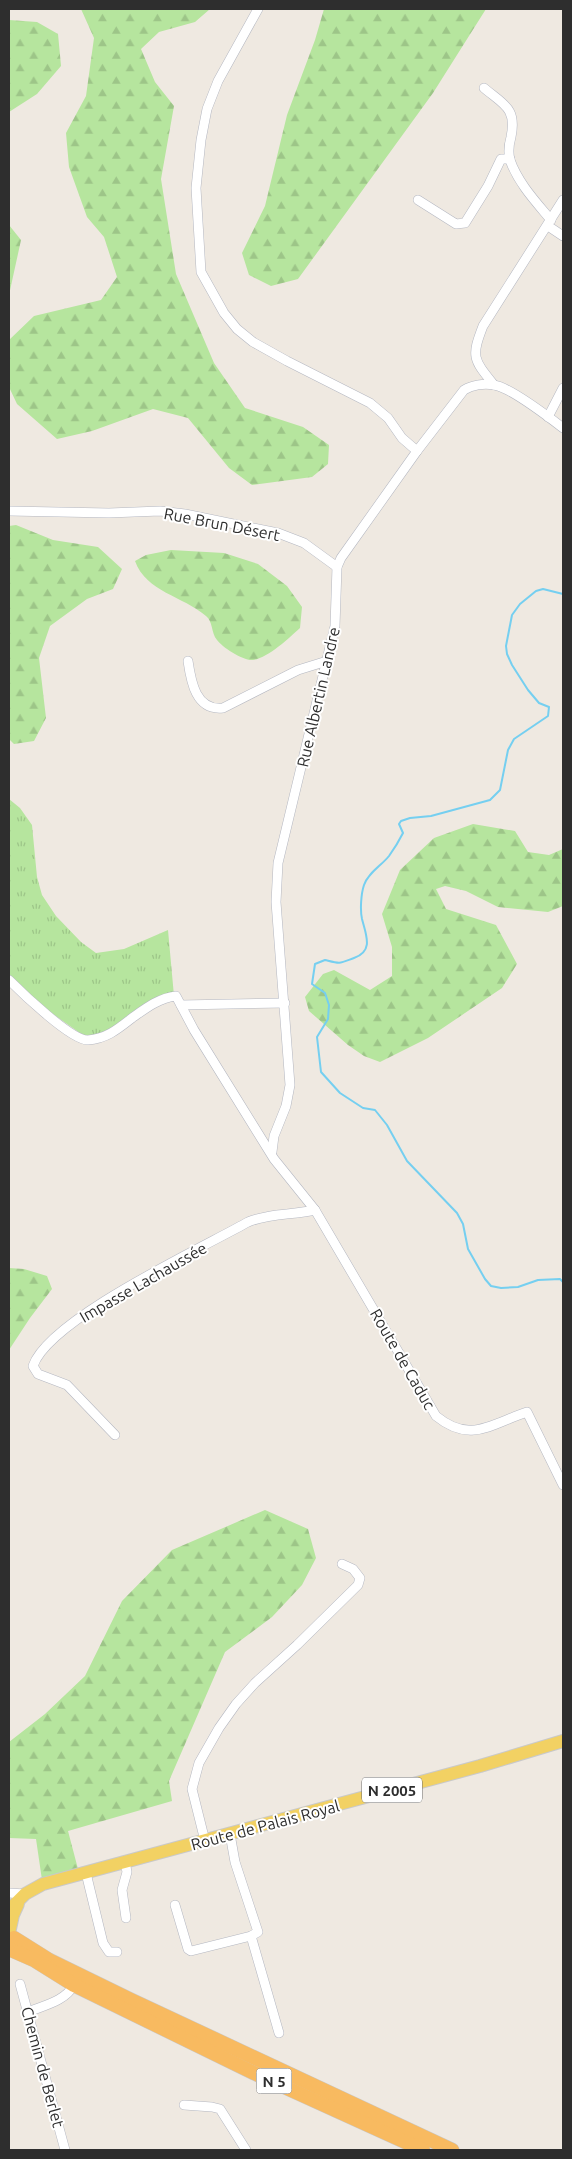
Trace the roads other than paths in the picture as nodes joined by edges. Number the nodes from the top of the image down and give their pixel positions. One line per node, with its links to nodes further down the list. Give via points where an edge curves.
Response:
1 (258, 9): 12 (street, via 218,81 201,140 196,188 201,272 224,313 252,342 370,403)
2 (484, 88): 3 (street, via 513,117)
3 (510, 159): 4 (street, via 501,159 488,186 462,225); 6 (street)
4 (418, 200)
5 (563, 200): 6 (street)
6 (549, 223): 7 (street); 8 (street, via 483,326 475,347 476,363)
7 (563, 236)
8 (494, 385): 10 (street); 12 (street, Rue Albertin Landre, via 474,385 464,390)
9 (563, 388): 10 (street)
10 (548, 417): 11 (street)
11 (563, 428)
12 (417, 451): 14 (street, Rue Albertin Landre)
13 (9, 511): 14 (street, Rue Brun Désert, via 160,511 185,514 278,533 304,543)
14 (337, 567): 16 (street, Rue Albertin Landre, via 336,619)
15 (188, 661): 16 (street, via 192,686 207,706 214,709 223,708 298,670)
16 (327, 661): 18 (street, Rue Albertin Landre, via 278,863 276,902)
17 (9, 980): 19 (street, via 65,1030 86,1040 109,1035 168,996 176,996)
18 (285, 1003): 19 (street); 20 (street, Rue Albertin Landre, via 290,1085)
19 (181, 1005): 20 (street, Route de Caduc)
20 (272, 1152): 21 (street, Route de Caduc, via 274,1159)
21 (315, 1210): 22 (street, Impasse Lachaussée, via 269,1215 248,1222 101,1302 50,1342 34,1361 38,1374 68,1385); 23 (street, Route de Caduc, via 436,1416 448,1426 478,1431 527,1412)
22 (115, 1435)
23 (563, 1485)
24 (342, 1564): 27 (street, via 358,1573 358,1586 255,1683 219,1728 199,1763 192,1789)
25 (563, 1741): 26 (main road, Route de Palais Royal / N 2005)
26 (230, 1834): 27 (main road, Route de Palais Royal / N 2005); 35 (street)
27 (205, 1841): 28 (main road, Route de Palais Royal / N 2005)
28 (125, 1862): 29 (main road, Route de Palais Royal / N 2005); 34 (street, via 122,1890)
29 (86, 1873): 31 (main road, Route de Palais Royal / N 2005, via 44,1884); 37 (street, via 103,1943 109,1952)
30 (9, 1893): 31 (street)
31 (24, 1894): 33 (main road, Route de Palais Royal / N 2005); 36 (main road, via 15,1909)
32 (175, 1905): 35 (street, via 183,1937 191,1951)
33 (9, 1910)
34 (126, 1918)
35 (254, 1934): 42 (street)
36 (10, 1938): 38 (highway, N 5); 40 (highway, N 5, via 34,1960)
37 (117, 1952)
38 (52, 1962): 40 (highway, via 73,1977); 47 (highway, N 5)
39 (20, 1984): 41 (street, Chemin de Berlet)
40 (74, 1985): 41 (street, via 63,1998); 46 (highway, N 5, via 254,2073)
41 (28, 2012): 44 (street, Chemin de Berlet)
42 (279, 2033)
43 (184, 2105): 45 (street, via 220,2110)
44 (65, 2150)
45 (246, 2150)
46 (423, 2150)
47 (452, 2150)

